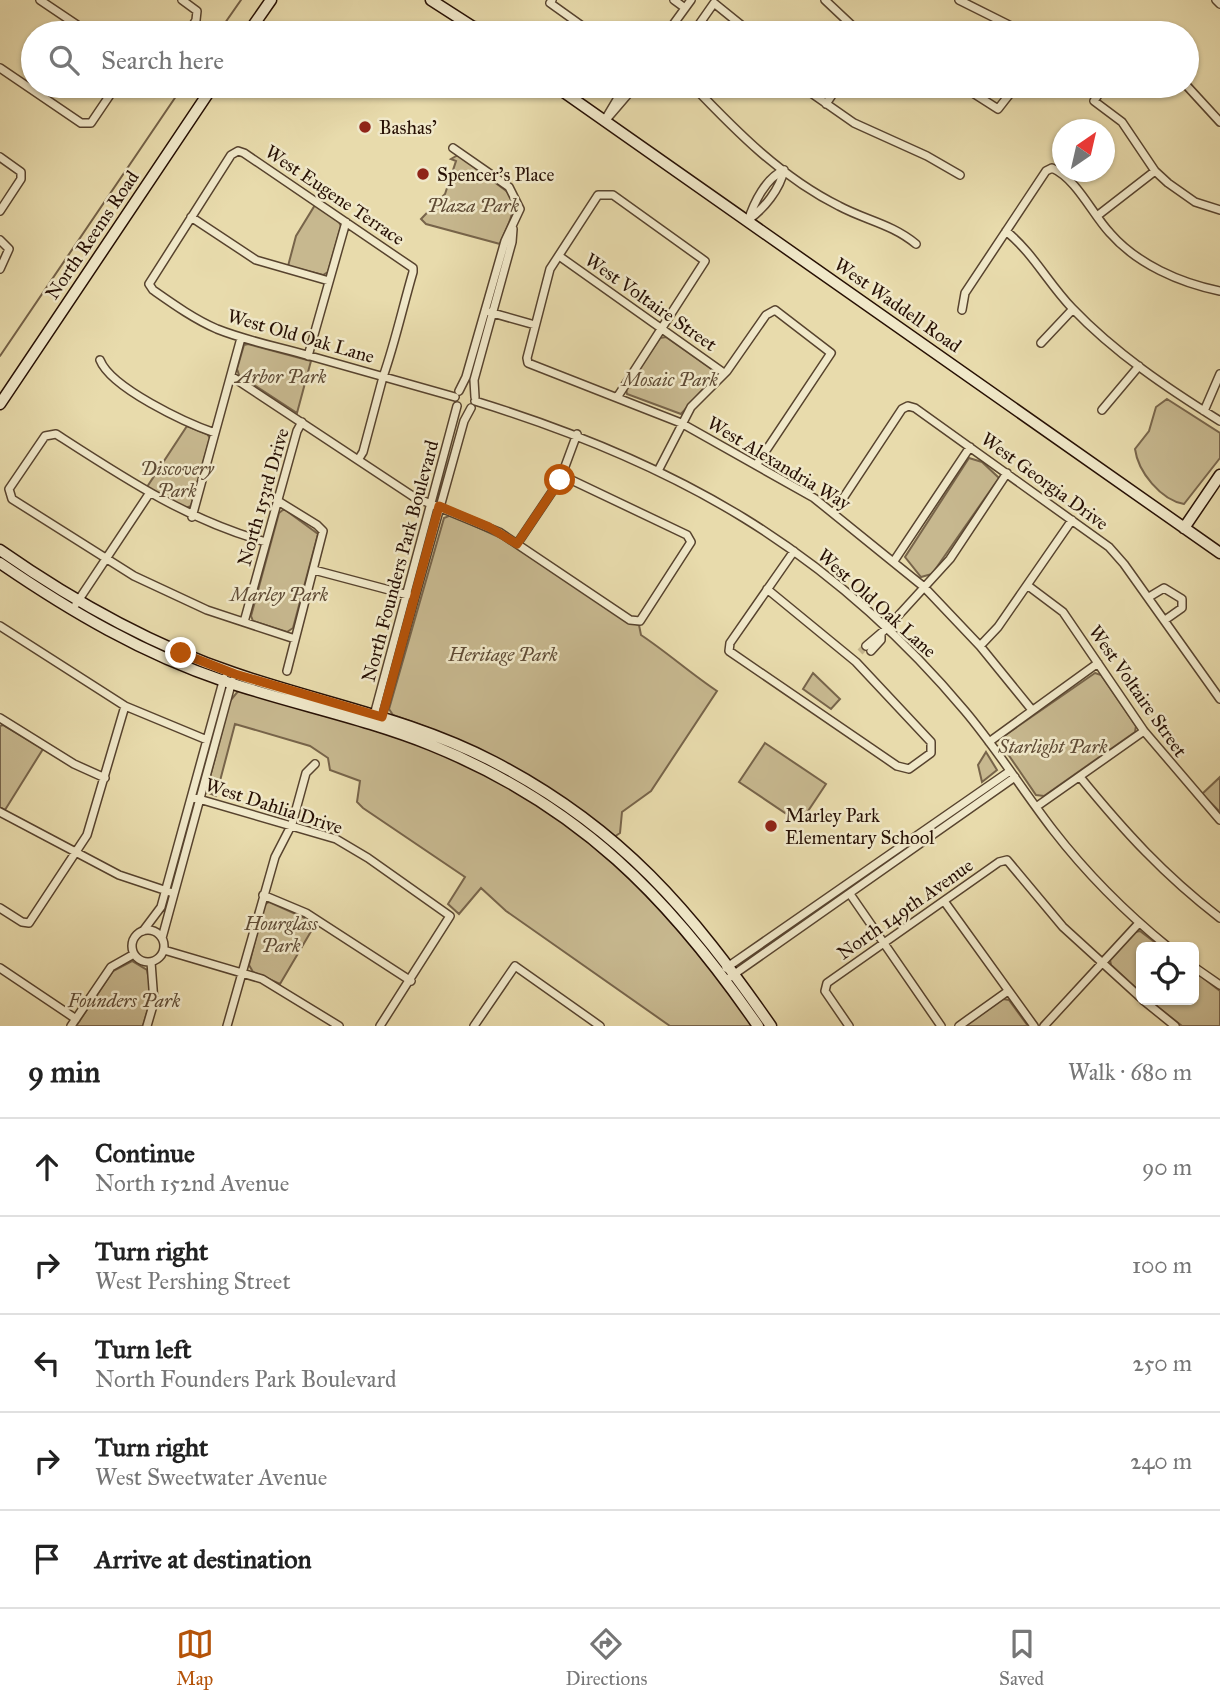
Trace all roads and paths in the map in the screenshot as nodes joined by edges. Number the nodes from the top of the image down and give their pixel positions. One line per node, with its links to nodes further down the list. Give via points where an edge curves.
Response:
1 (40, 0): 15 (street)
2 (182, 0): 16 (street, via 197,11)
3 (271, 0): 17 (main road)
4 (424, 0): 18 (main road)
5 (431, 0): 19 (main road)
6 (443, 0): 20 (main road)
7 (674, 0): 14 (street)
8 (691, 0): 14 (street)
9 (825, 0): 25 (street)
10 (959, 0): 26 (street)
11 (1216, 0): 13 (street)
12 (551, 2): 21 (street)
13 (1220, 4)
14 (685, 8): 22 (street)
15 (71, 21)
16 (195, 21)
17 (256, 21)
18 (454, 21)
19 (464, 21)
20 (473, 21)
21 (576, 21)
22 (676, 21)
23 (701, 21): 24 (street, via 714,3)
24 (736, 21)
25 (847, 21)
26 (1001, 21)
27 (0, 68): 28 (street)
28 (21, 82)
29 (44, 98): 30 (street, via 81,123 91,123)
30 (108, 98)
31 (205, 98): 80 (main road, North Reems Road)
32 (572, 98): 43 (main road, West Waddell Road)
33 (616, 98): 43 (street)
34 (625, 98): 43 (street)
35 (704, 98): 47 (street, via 746,142)
36 (818, 98): 42 (street)
37 (830, 98): 42 (street)
38 (981, 98): 39 (street, via 998,109)
39 (1007, 98)
40 (1096, 98): 48 (street, via 1094,101 1122,122)
41 (1198, 98): 44 (street)
42 (826, 104): 49 (street, via 854,123)
43 (605, 121): 54 (main road, West Waddell Road)
44 (1220, 122)
45 (453, 148): 65 (street, North Founders Park Boulevard, via 514,193 520,209)
46 (0, 157): 51 (street, via 22,172)
47 (784, 170): 54 (street, via 760,212); 58 (street, via 840,208 898,229)
48 (1155, 171): 50 (street, via 1181,193); 52 (street)
49 (960, 175)
50 (1220, 210)
51 (0, 211)
52 (1097, 216): 56 (street, via 1052,168); 62 (street, via 1110,234 1157,269)
53 (191, 217): 55 (street, West Eugene Terrace, via 238,151); 61 (street, via 256,260); 68 (street, West Old Oak Lane, via 149,284 186,312)
54 (748, 221): 101 (main road, West Waddell Road)
55 (346, 222): 61 (street); 76 (street, West Eugene Terrace, via 414,268)
56 (1006, 231): 63 (street, via 1025,246); 64 (street, via 965,293)
57 (0, 240): 60 (street, via 9,249)
58 (916, 244)
59 (559, 256): 66 (street); 67 (street, West Voltaire Street); 67 (street, via 598,195 613,195 705,261)
60 (0, 269)
61 (329, 281): 70 (street)
62 (1220, 291)
63 (1073, 309): 69 (street); 72 (street)
64 (962, 310)
65 (489, 312): 66 (street); 78 (street, North Founders Park Boulevard); 79 (street, North Founders Park Boulevard)
66 (535, 325): 77 (street, West Alexandria Way, via 528,363)
67 (662, 327): 73 (street, West Voltaire Street); 77 (street)
68 (241, 338): 70 (street, West Old Oak Lane); 75 (street)
69 (1041, 344)
70 (308, 356): 76 (street, West Old Oak Lane)
71 (100, 359): 86 (street, via 110,375 162,410)
72 (1139, 366): 81 (street); 82 (street)
73 (724, 373): 85 (street); 90 (street, via 775,310 831,353)
74 (1220, 373): 82 (street)
75 (231, 376): 84 (street); 86 (street)
76 (383, 377): 78 (street, West Old Oak Lane); 89 (street)
77 (618, 396): 85 (street, West Alexandria Way)
78 (457, 398): 79 (street, via 465,410); 79 (street, via 468,390); 97 (street, North Founders Park Boulevard)
79 (473, 402): 87 (street, West Old Oak Lane); 97 (street, North Founders Park Boulevard)
80 (0, 404)
81 (1102, 410)
82 (1205, 411): 83 (street)
83 (1220, 421)
84 (302, 422): 89 (street); 96 (street, North 153rd Drive)
85 (681, 423): 90 (street, West Alexandria Way); 91 (street)
86 (215, 433): 99 (street)
87 (577, 434): 91 (street, West Old Oak Lane); 93 (street)
88 (970, 447): 92 (street, West Georgia Drive); 98 (street, West Georgia Drive, via 908,406); 108 (street)
89 (358, 460): 97 (street, via 414,497)
90 (757, 464): 98 (street, West Alexandria Way)
91 (659, 469): 105 (street, West Old Oak Lane)
92 (1007, 473): 100 (street, West Georgia Drive); 112 (street, via 950,559)
93 (561, 475): 103 (street); 103 (street, via 639,510 687,535 691,542 640,621 630,620)
94 (1220, 475): 101 (main road)
95 (149, 494): 99 (street); 107 (street); 107 (street, via 49,433 9,489 9,495)
96 (278, 501): 102 (street, North 153rd Drive); 110 (street, via 323,531)
97 (435, 505): 103 (street); 114 (street, North Founders Park Boulevard)
98 (834, 512): 108 (street, West Alexandria Way)
99 (192, 517): 102 (street)
100 (1072, 520): 111 (street); 115 (street, West Georgia Drive, via 1109,547)
101 (1184, 528): 106 (main road, West Waddell Road)
102 (266, 542): 118 (street, North 153rd Drive)
103 (517, 544)
104 (0, 550): 116 (main road)
105 (794, 551): 113 (street); 120 (street, West Old Oak Lane)
106 (1220, 554)
107 (105, 561): 116 (street); 118 (street, via 167,593)
108 (894, 561): 112 (street, West Alexandria Way)
109 (0, 563): 116 (main road)
110 (314, 570): 114 (street); 121 (street)
111 (1027, 585): 122 (street); 124 (street, West Voltaire Street, via 1063,612)
112 (925, 588): 120 (street); 122 (street, West Alexandria Way)
113 (767, 589): 123 (street); 123 (street, via 730,643 732,656 897,766 909,769 931,753 931,742)
114 (411, 595): 131 (street, North Founders Park Boulevard)
115 (1149, 597): 117 (street, West Georgia Drive); 117 (street, via 1164,589 1182,599 1182,608)
116 (75, 606): 126 (main road, via 149,651)
117 (1165, 620): 127 (street, West Georgia Drive)
118 (244, 622): 121 (street)
119 (0, 626): 128 (street)
120 (884, 631): 123 (street); 134 (street, West Old Oak Lane, via 935,677)
121 (295, 639): 125 (street)
122 (980, 646): 129 (street, West Alexandria Way)
123 (865, 652)
124 (1098, 663): 129 (street); 132 (street, West Voltaire Street)
125 (287, 671)
126 (229, 677): 131 (main road); 133 (street); 139 (street)
127 (1219, 695)
128 (125, 705): 133 (street); 138 (street)
129 (1032, 709): 134 (street)
130 (0, 718): 138 (street)
131 (376, 720): 163 (main road, via 485,770 579,828 650,889)
132 (1144, 731): 137 (street); 142 (street, West Voltaire Street)
133 (207, 740): 139 (street)
134 (989, 742): 136 (street, West Old Oak Lane)
135 (315, 764): 143 (street, via 306,774)
136 (1013, 774): 140 (street, West Old Oak Lane); 146 (street); 163 (street)
137 (1080, 777): 140 (street); 150 (street, via 1154,864)
138 (105, 778): 144 (street)
139 (196, 798): 143 (street, West Dahlia Drive); 145 (street)
140 (1036, 807): 151 (street, West Old Oak Lane, via 1086,870)
141 (0, 812): 144 (street)
142 (1220, 820)
143 (292, 824): 147 (street); 164 (street, West Dahlia Drive, via 336,839 450,916)
144 (77, 855): 145 (street); 149 (street, via 29,923)
145 (169, 892): 152 (street); 153 (street)
146 (850, 894): 155 (street); 163 (street)
147 (263, 895): 162 (street); 164 (street, via 306,913)
148 (944, 901): 155 (street, North 149th Avenue); 159 (street, North 149th Avenue, via 1007,860 1063,927); 166 (street)
149 (0, 908)
150 (1220, 918)
151 (1139, 923): 154 (street, West Old Oak Lane); 159 (street)
152 (144, 931): 153 (street); 157 (street, via 132,942)
153 (162, 938): 156 (street)
154 (1162, 942)
155 (883, 943): 178 (street, North 149th Avenue, via 824,988); 179 (street)
156 (164, 950): 158 (street); 162 (street)
157 (134, 954): 158 (street); 169 (street, via 111,967)
158 (151, 962): 170 (street, via 154,996)
159 (1102, 964): 167 (street); 182 (street)
160 (0, 968): 169 (street)
161 (1199, 970): 165 (street)
162 (242, 972): 171 (street); 172 (street, via 288,992)
163 (728, 973): 176 (main road); 177 (main road)
164 (411, 981): 173 (street)
165 (1220, 985)
166 (1008, 991): 180 (street); 181 (street)
167 (1136, 994)
168 (1149, 1005): 183 (street)
169 (73, 1022)
170 (147, 1026)
171 (227, 1026)
172 (339, 1026)
173 (380, 1026)
174 (474, 1026): 175 (street, via 515,966)
175 (600, 1026)
176 (758, 1026)
177 (771, 1026)
178 (849, 1026)
179 (941, 1026)
180 (959, 1026)
181 (1034, 1026)
182 (1044, 1026)
183 (1175, 1026)

